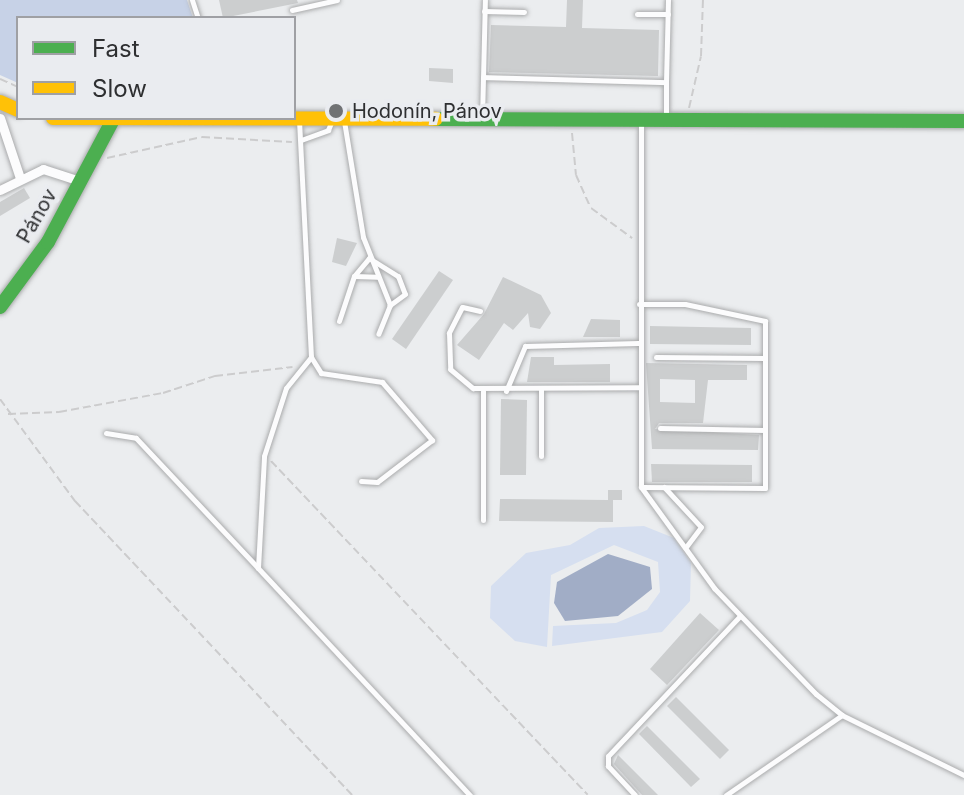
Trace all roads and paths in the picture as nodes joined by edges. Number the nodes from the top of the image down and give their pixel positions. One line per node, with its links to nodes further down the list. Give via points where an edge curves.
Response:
1 (337, 0): 5 (lane)
2 (485, 0): 6 (lane)
3 (668, 0): 9 (lane)
4 (703, 0): 21 (path, via 701,56)
5 (292, 10)
6 (484, 11): 7 (lane); 10 (lane)
7 (524, 12)
8 (637, 14): 9 (lane)
9 (668, 14): 11 (lane)
10 (483, 77): 11 (lane); 17 (lane)
11 (666, 82): 20 (lane)
12 (5, 109): 25 (street)
13 (113, 120): 24 (main road, Pánov)
14 (296, 120): 15 (main road)
15 (299, 120): 16 (main road); 23 (lane)
16 (338, 120): 17 (main road); 23 (lane, via 328,130); 29 (lane)
17 (482, 120): 18 (main road)
18 (571, 120): 19 (main road); 28 (path, via 576,175 591,208)
19 (641, 120): 20 (main road); 28 (lane)
20 (666, 121): 21 (main road)
21 (685, 121): 22 (main road)
22 (964, 121)
23 (301, 140): 24 (path, via 275,145 202,137 113,158); 39 (lane)
24 (95, 156): 26 (main road, Pánov)
25 (20, 178): 26 (street, Pánov, via 43,169); 27 (street, Pánov)
26 (79, 181): 34 (main road, Pánov, via 48,242)
27 (0, 190)
28 (640, 243): 32 (lane)
29 (369, 258): 30 (lane); 31 (lane); 33 (lane, via 404,284 402,298)
30 (354, 276): 31 (lane); 36 (lane)
31 (377, 277): 33 (lane)
32 (639, 304): 38 (lane); 41 (lane, via 685,304 765,321)
33 (390, 305): 37 (lane)
34 (0, 307)
35 (480, 311): 45 (lane, via 462,307 449,333 449,354 455,377)
36 (339, 321)
37 (378, 334)
38 (638, 343): 43 (lane); 46 (lane, via 525,346)
39 (311, 357): 42 (lane); 54 (lane, via 321,373 382,382 432,440 377,482)
40 (656, 357): 41 (lane)
41 (765, 358): 50 (lane)
42 (301, 367): 48 (path, via 273,366 151,395); 52 (lane, via 282,398)
43 (639, 387): 44 (lane); 55 (lane)
44 (541, 389): 46 (lane); 53 (lane)
45 (483, 391): 46 (lane); 57 (lane)
46 (506, 391)
47 (0, 399): 48 (path)
48 (7, 414): 63 (path, via 57,468 75,501)
49 (660, 428): 50 (lane)
50 (765, 430): 56 (lane, via 765,488)
51 (106, 433): 59 (lane, via 136,438)
52 (265, 454): 59 (lane); 65 (path)
53 (541, 456)
54 (361, 481)
55 (641, 487): 56 (lane); 58 (lane)
56 (664, 487): 58 (lane, via 701,527)
57 (483, 520)
58 (685, 548): 60 (lane)
59 (258, 568): 64 (lane)
60 (740, 616): 61 (lane); 66 (lane, via 608,756 608,766)
61 (842, 715): 62 (lane); 67 (lane)
62 (964, 775)
63 (352, 795)
64 (470, 795)
65 (588, 795)
66 (635, 795)
67 (726, 795)

